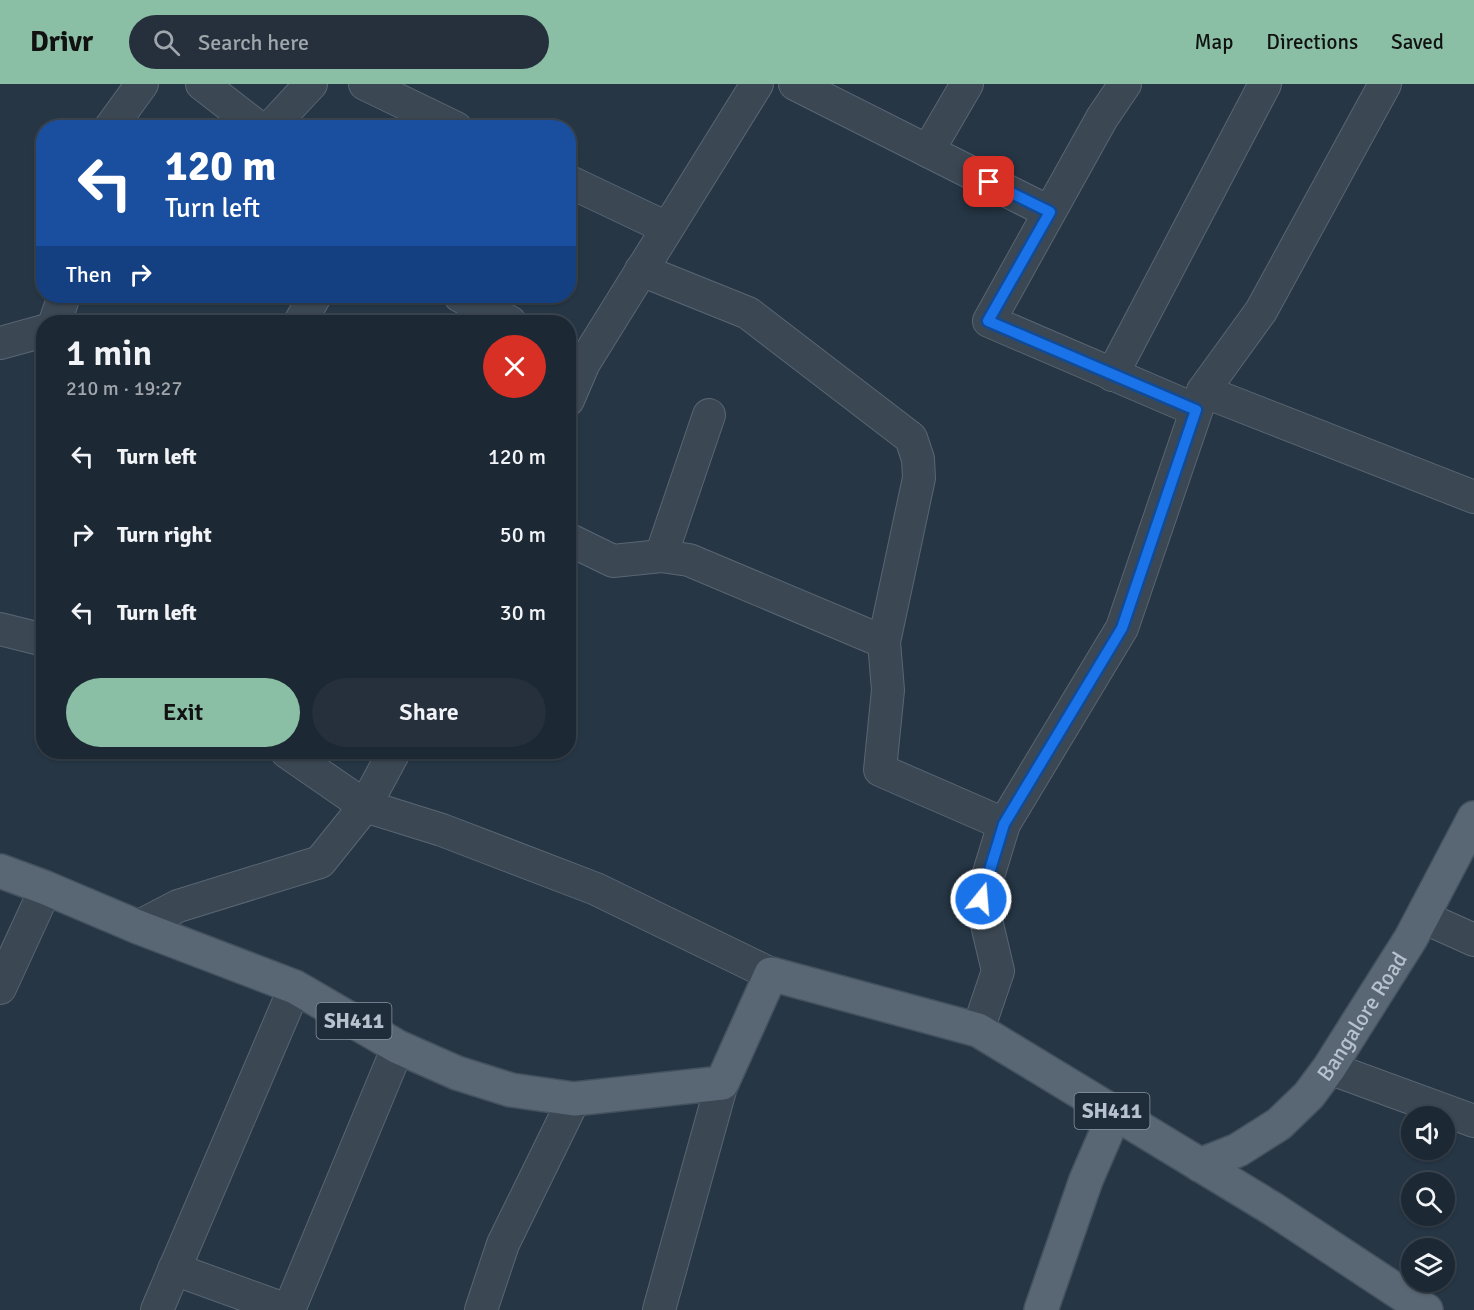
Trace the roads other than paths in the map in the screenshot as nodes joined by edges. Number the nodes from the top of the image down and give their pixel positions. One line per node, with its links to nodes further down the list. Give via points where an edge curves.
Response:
1 (142, 84): 11 (street)
2 (202, 84): 12 (street)
3 (311, 84): 13 (street)
4 (365, 84): 14 (street)
5 (757, 84): 18 (street)
6 (795, 84): 15 (street)
7 (967, 84): 15 (street)
8 (1125, 84): 17 (street)
9 (1265, 84): 25 (street)
10 (1384, 84): 26 (street, via 1262,311)
11 (116, 120)
12 (249, 120)
13 (277, 120)
14 (439, 120)
15 (928, 151): 17 (street)
16 (576, 185): 18 (street)
17 (1050, 212): 25 (street, via 988,321)
18 (667, 228): 19 (street)
19 (641, 270): 24 (street); 33 (street, via 748,313 911,438 919,478)
20 (473, 303): 21 (street)
21 (497, 315)
22 (36, 333): 23 (street)
23 (0, 343)
24 (576, 358)
25 (1112, 375): 26 (street)
26 (1199, 401): 28 (street); 38 (street, via 1122,628)
27 (709, 415): 30 (street)
28 (1474, 497)
29 (576, 543): 30 (street, via 613,561)
30 (661, 556): 33 (street, via 689,560)
31 (0, 628): 32 (street)
32 (36, 638)
33 (884, 642): 38 (street, via 888,690 880,770)
34 (297, 759): 36 (street)
35 (390, 759): 36 (street)
36 (365, 806): 42 (street, via 320,862 178,906); 44 (street, via 442,830 596,889)
37 (1474, 818): 41 (main road, Bangalore Road)
38 (1004, 824): 47 (street, via 981,899 998,971)
39 (0, 871): 40 (main road, SH411)
40 (46, 888): 42 (main road, SH411); 46 (street)
41 (1423, 917): 43 (street); 49 (main road, Bangalore Road)
42 (138, 927): 45 (main road, SH411)
43 (1474, 940)
44 (771, 974): 47 (main road, SH411); 50 (main road)
45 (295, 987): 48 (main road, SH411); 55 (street)
46 (0, 988)
47 (978, 1030): 52 (main road, SH411)
48 (398, 1047): 51 (main road, SH411, via 457,1073 511,1090); 57 (street)
49 (1329, 1068): 53 (street); 54 (main road, Bangalore Road, via 1309,1095 1279,1124 1238,1150)
50 (722, 1083): 51 (main road, SH411); 59 (street)
51 (574, 1099): 58 (street, via 503,1244)
52 (1116, 1113): 54 (main road, SH411); 60 (main road, via 1086,1180)
53 (1474, 1121)
54 (1200, 1165): 61 (main road, SH411)
55 (174, 1269): 56 (street); 57 (street)
56 (157, 1310)
57 (288, 1310)
58 (481, 1310)
59 (660, 1310)
60 (1041, 1310)
61 (1426, 1310)

